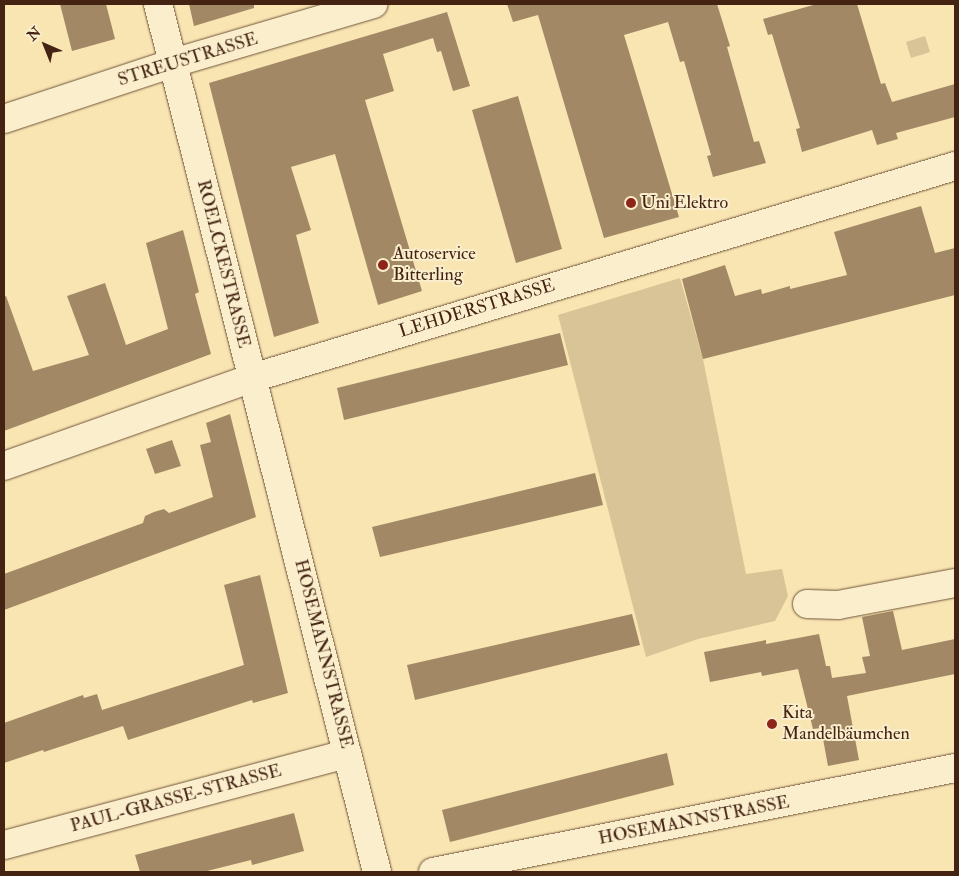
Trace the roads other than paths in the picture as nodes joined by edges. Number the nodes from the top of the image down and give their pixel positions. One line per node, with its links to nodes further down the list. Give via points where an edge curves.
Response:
1 (158, 4): 3 (street, ROELCKESTRASSE)
2 (374, 4): 3 (street, STREUSTRASSE)
3 (173, 64): 4 (street, STREUSTRASSE); 6 (street, ROELCKESTRASSE)
4 (4, 119)
5 (955, 166): 6 (street, LEHDERSTRASSE)
6 (252, 378): 7 (street, LEHDERSTRASSE); 8 (street, ROELCKESTRASSE)
7 (4, 466)
8 (290, 524): 11 (street, HOSEMANNSTRASSE)
9 (955, 584): 10 (street, via 838,605)
10 (807, 604)
11 (347, 754): 13 (street, PAUL-GRASSE-STRASSE); 14 (street, HOSEMANNSTRASSE)
12 (955, 768): 15 (street, HOSEMANNSTRASSE)
13 (4, 845)
14 (377, 872)
15 (433, 872)

